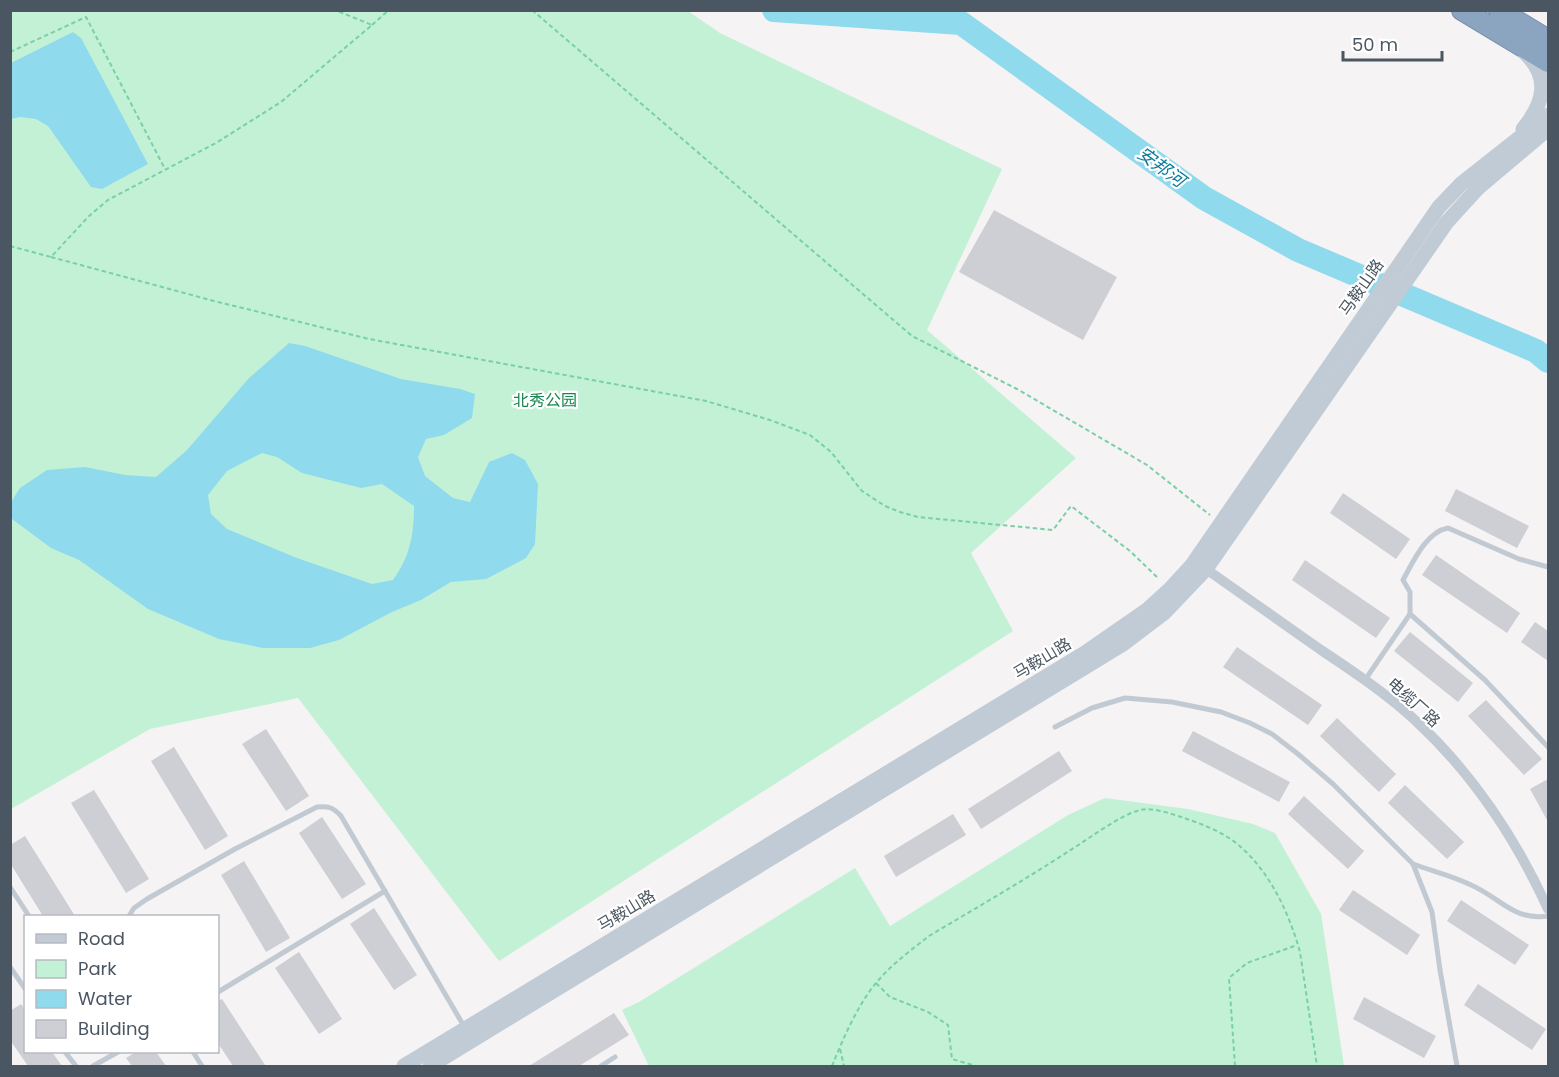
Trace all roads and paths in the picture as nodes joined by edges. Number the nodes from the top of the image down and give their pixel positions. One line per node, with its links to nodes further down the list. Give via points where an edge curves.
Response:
1 (335, 10): 6 (path)
2 (390, 10): 6 (path)
3 (532, 10): 19 (path, via 912,336 1017,389 1148,465)
4 (1462, 10): 7 (highway)
5 (1499, 10): 8 (highway)
6 (372, 26): 15 (path, via 281,102)
7 (1513, 40): 10 (highway); 14 (main road, via 1538,68 1542,96)
8 (1548, 40)
9 (10, 52): 15 (path, via 87,16)
10 (1548, 62)
11 (1548, 115): 14 (main road, 马鞍山路)
12 (1548, 129): 14 (main road, 马鞍山路)
13 (1548, 141): 14 (main road)
14 (1511, 152): 18 (main road, 马鞍山路, via 1414,255)
15 (166, 170): 17 (path, via 108,200)
16 (10, 246): 17 (path)
17 (51, 257): 22 (path, via 378,341 689,397 770,420 821,443 861,491 900,513 1053,530 1071,506 1131,551)
18 (1321, 390): 19 (main road, 马鞍山路); 21 (main road, 马鞍山路)
19 (1221, 523): 22 (main road, 马鞍山路)
20 (1548, 567): 23 (lane, via 1448,528 1440,530 1416,556 1403,580 1410,592)
21 (1206, 569): 24 (street, 电缆厂路); 49 (main road, 马鞍山路, via 1164,613 1123,644)
22 (1170, 589): 39 (main road, 马鞍山路, via 1085,653)
23 (1410, 614): 24 (lane); 26 (lane, via 1485,680)
24 (1365, 680): 30 (street, 电缆厂路, via 1416,722 1464,772 1501,823)
25 (1055, 727): 27 (lane, via 1092,708 1125,698 1172,702 1221,712 1250,723 1272,734 1324,776)
26 (1548, 747)
27 (1413, 864): 33 (lane, via 1471,885 1517,914); 56 (lane, via 1432,912)
28 (10, 887): 31 (lane)
29 (385, 891): 32 (lane, via 341,816 327,806 317,807 235,849 147,899); 38 (lane); 39 (lane)
30 (1548, 909)
31 (28, 915)
32 (130, 915)
33 (1548, 916)
34 (1298, 945): 36 (path, via 1279,897 1244,849 1199,823 1141,810 929,936); 54 (path, via 1247,963 1229,978); 55 (path)
35 (10, 967): 37 (lane)
36 (876, 983): 40 (path); 53 (path, via 890,997 928,1012 948,1025 952,1059)
37 (24, 987)
38 (219, 991)
39 (466, 1029): 48 (main road, 马鞍山路)
40 (840, 1048): 51 (path); 52 (path)
41 (66, 1053): 45 (lane)
42 (114, 1053): 46 (lane)
43 (194, 1053): 47 (lane)
44 (615, 1057): 50 (lane)
45 (76, 1066)
46 (93, 1066)
47 (202, 1066)
48 (404, 1066)
49 (430, 1066)
50 (601, 1066)
51 (832, 1066)
52 (844, 1066)
53 (976, 1066)
54 (1235, 1066)
55 (1317, 1066)
56 (1457, 1066)

